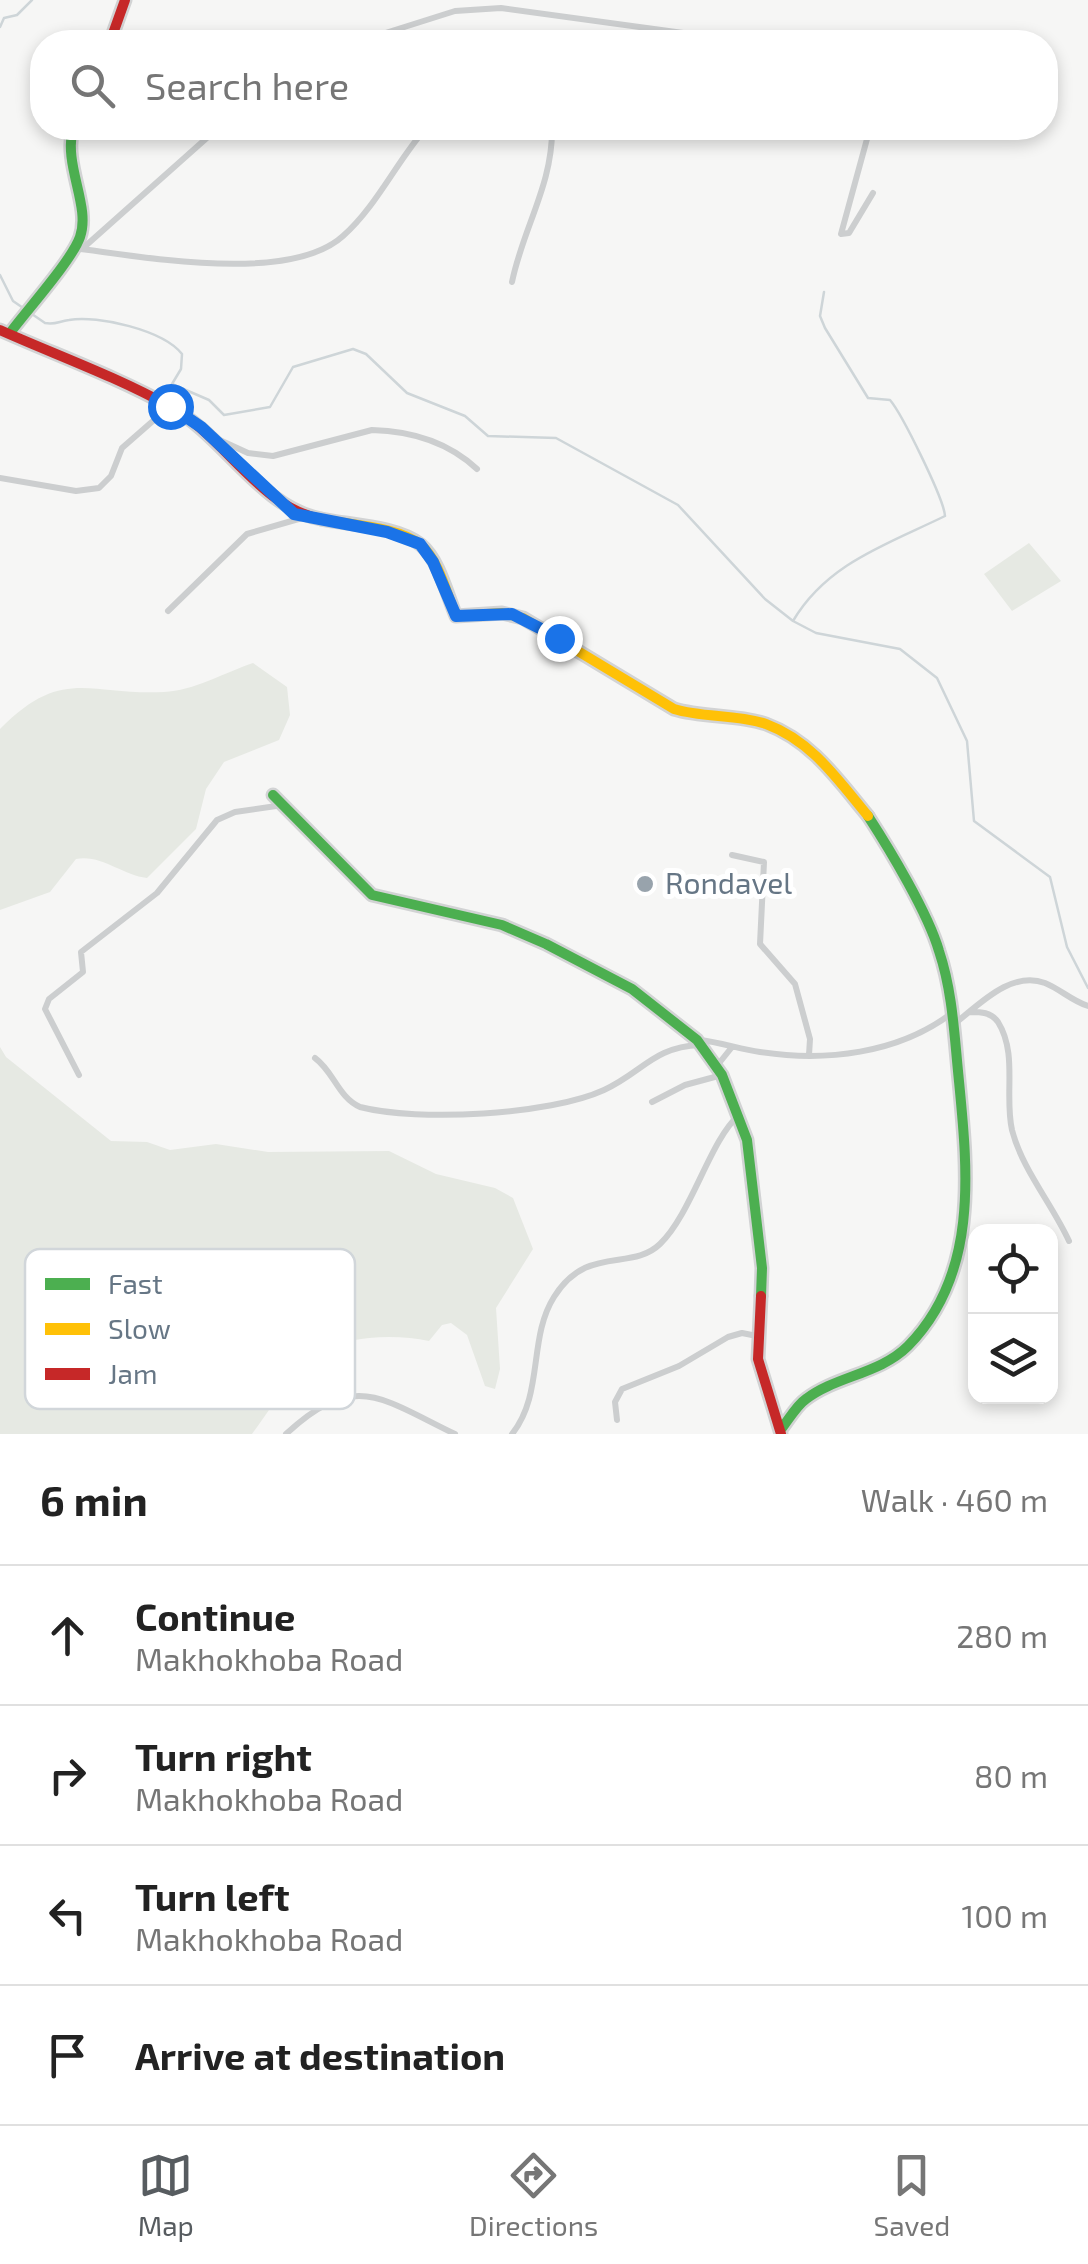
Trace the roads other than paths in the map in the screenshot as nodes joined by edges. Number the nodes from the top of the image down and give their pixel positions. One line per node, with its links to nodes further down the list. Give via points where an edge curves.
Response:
1 (125, 0): 2 (street)
2 (114, 30)
3 (399, 30): 4 (street, via 455,11 501,8)
4 (661, 30)
5 (71, 140): 11 (street, via 67,153 82,221)
6 (204, 140): 11 (street)
7 (415, 140): 11 (street, via 356,223 319,251 235,262)
8 (551, 140): 12 (street, via 547,183)
9 (866, 140): 10 (street, via 841,234 850,233)
10 (873, 193)
11 (78, 249): 13 (street)
12 (512, 282)
13 (5, 331): 14 (street)
14 (170, 406): 15 (street); 17 (street, via 122,448 112,476 99,488 76,491)
15 (210, 436): 16 (street, via 273,456 388,430 437,443); 18 (street)
16 (477, 468)
17 (0, 478)
18 (302, 518): 19 (street, via 247,534); 25 (street, via 420,544 456,616 523,618 674,710 764,723 812,750 863,808 928,920 946,969)
19 (168, 611)
20 (273, 795): 21 (street)
21 (285, 805): 27 (street, via 372,895 502,925 534,939 632,989); 32 (street, via 217,820 146,904 82,952 83,972 45,1009)
22 (732, 854): 29 (street, via 764,862 760,944 795,984)
23 (1088, 1006): 24 (street, via 1039,981 1023,980)
24 (970, 1012): 26 (street); 35 (street, via 990,1014 1002,1031 1012,1131)
25 (952, 1013): 26 (street); 29 (street, via 921,1036 841,1055)
26 (952, 1026): 40 (street, via 968,1202 943,1296 908,1346 805,1399)
27 (699, 1042): 28 (street); 30 (street, via 667,1048 599,1092 480,1113 360,1107); 31 (street)
28 (733, 1046): 29 (street); 31 (street)
29 (809, 1055)
30 (314, 1058)
31 (719, 1071): 33 (street); 34 (street)
32 (79, 1074)
33 (652, 1102)
34 (740, 1114): 36 (street, via 762,1268); 43 (street, via 660,1244 588,1265 555,1296 543,1318 530,1395)
35 (1069, 1240)
36 (757, 1336): 39 (street, via 728,1337 622,1389); 40 (street)
37 (355, 1395): 42 (street, via 392,1404)
38 (317, 1409): 41 (street)
39 (616, 1420)
40 (781, 1431)
41 (286, 1434)
42 (455, 1434)
43 (512, 1434)

